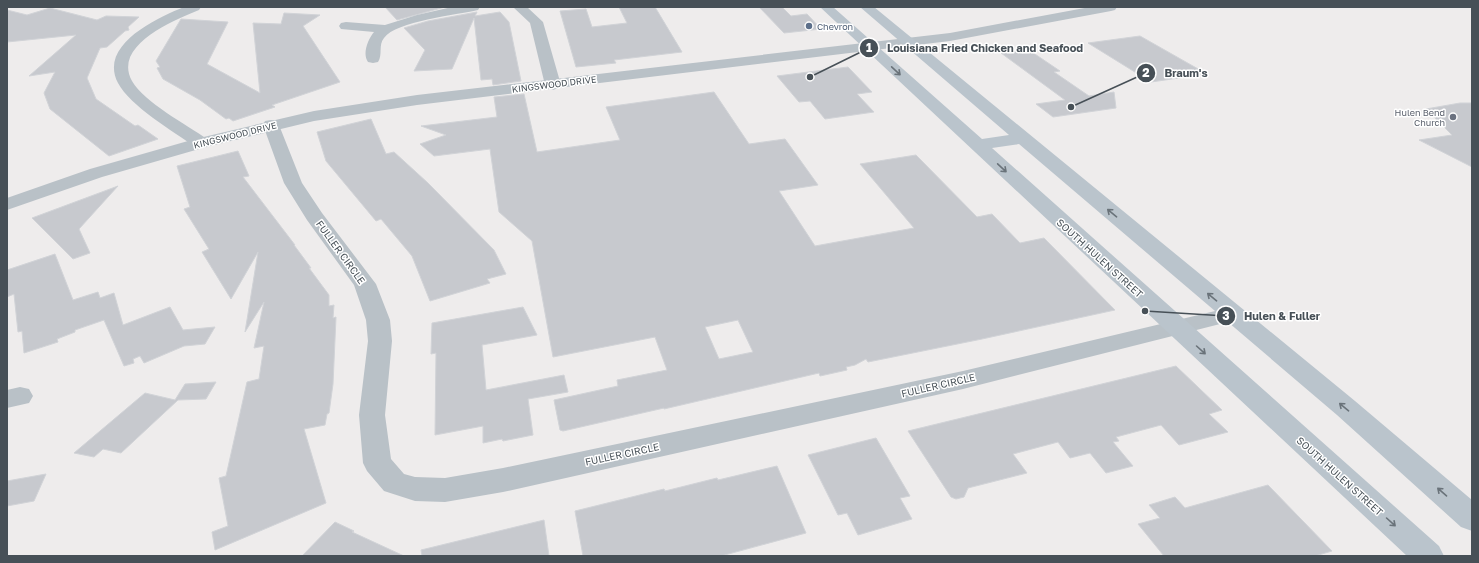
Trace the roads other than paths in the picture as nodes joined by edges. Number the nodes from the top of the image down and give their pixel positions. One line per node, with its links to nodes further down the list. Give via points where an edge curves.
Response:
1 (196, 7): 15 (street, via 142,34 125,51 120,63 123,78 138,97)
2 (474, 7): 8 (street)
3 (519, 7): 12 (street, via 536,22)
4 (826, 7): 10 (main road, SOUTH HULEN STREET)
5 (866, 7): 9 (main road)
6 (1111, 7): 9 (street, KINGSWOOD DRIVE, via 950,37)
7 (346, 26): 8 (street)
8 (387, 29): 11 (street, via 377,36 373,45)
9 (908, 42): 10 (street, KINGSWOOD DRIVE); 14 (main road)
10 (870, 47): 12 (street, KINGSWOOD DRIVE); 16 (main road, SOUTH HULEN STREET, one-way to 16)
11 (373, 58)
12 (553, 84): 13 (street, KINGSWOOD DRIVE, via 412,100)
13 (271, 125): 15 (street, KINGSWOOD DRIVE); 19 (street, FULLER CIRCLE, via 293,183 314,216 365,284 378,320 380,341 372,415 378,463 394,483 415,490 445,490 503,480 963,380)
14 (1022, 138): 16 (main road); 18 (main road, one-way to 14)
15 (201, 143): 17 (street, KINGSWOOD DRIVE, via 96,173)
16 (977, 145): 19 (main road, SOUTH HULEN STREET, one-way to 19)
17 (7, 204)
18 (1232, 314): 19 (street, FULLER CIRCLE); 20 (main road, one-way to 18, via 1340,403)
19 (1177, 328): 21 (main road, SOUTH HULEN STREET, one-way to 21)
20 (1472, 518)
21 (1428, 556)

